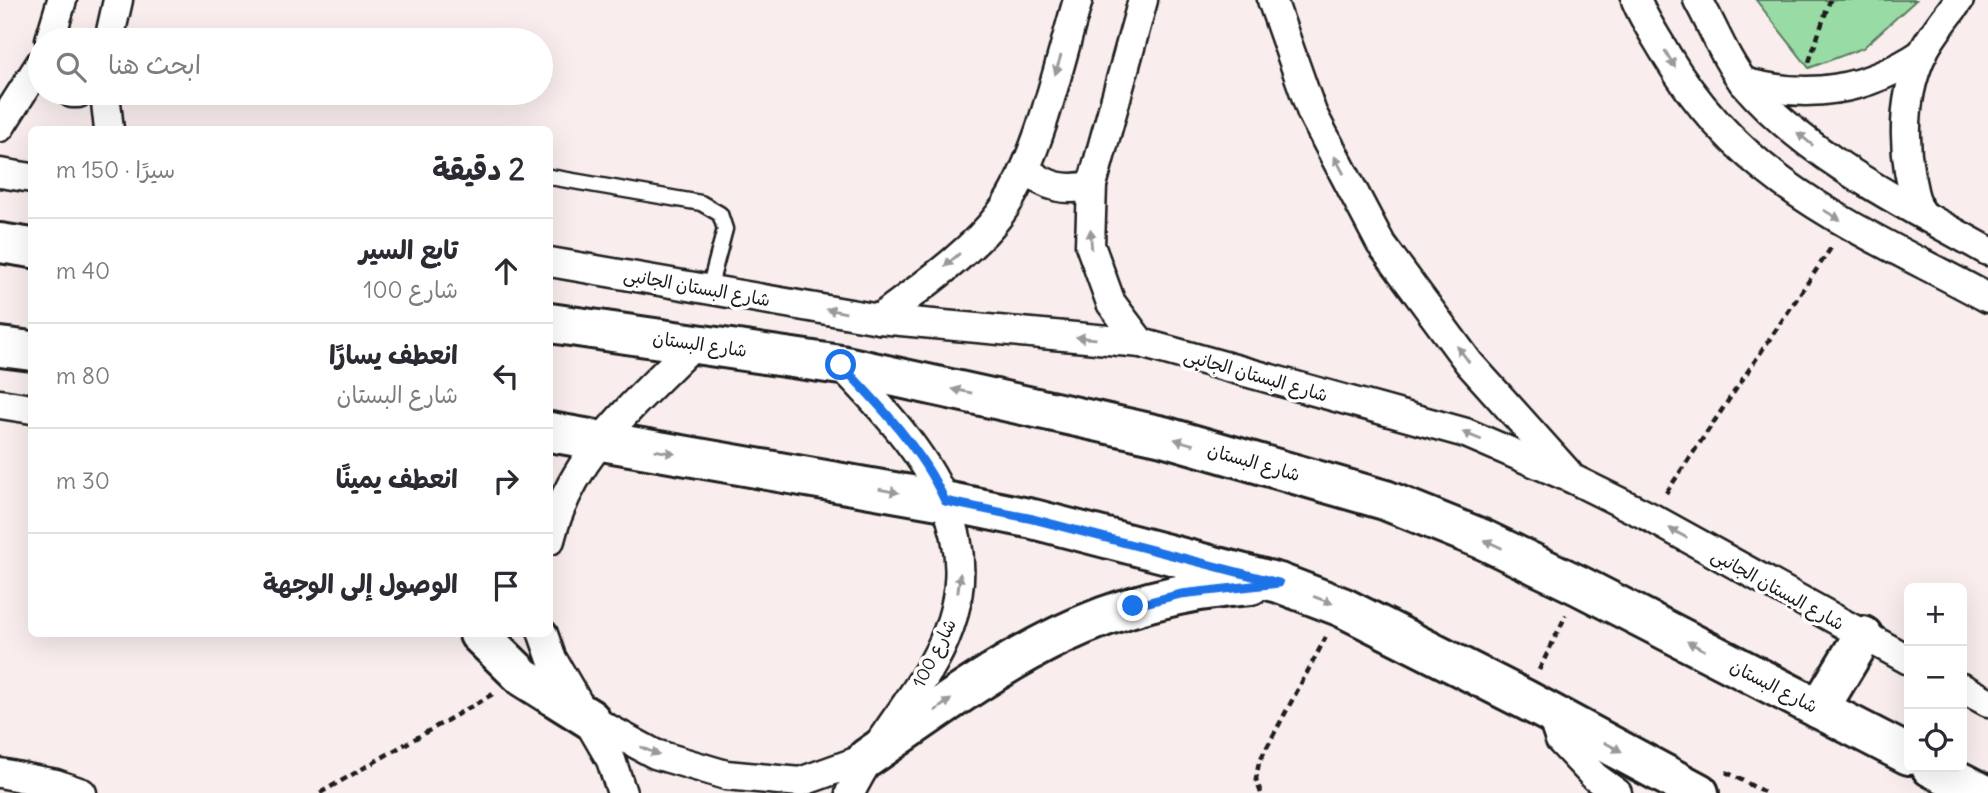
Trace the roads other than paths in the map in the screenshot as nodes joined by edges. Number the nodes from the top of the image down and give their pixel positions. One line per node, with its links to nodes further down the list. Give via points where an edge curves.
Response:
1 (62, 0): 9 (street)
2 (118, 0): 10 (street)
3 (1078, 0): 17 (street, one-way to 17)
4 (1143, 0): 21 (street)
5 (1272, 0): 40 (street, one-way to 5, via 1469,363 1381,244 1312,113)
6 (1698, 0): 12 (street)
7 (1959, 0): 11 (street)
8 (1645, 3): 28 (street, one-way to 28, via 1683,81 1737,147 1769,174 1847,223)
9 (54, 28)
10 (112, 28)
11 (1923, 53): 12 (street, via 1851,88 1799,93); 22 (street, via 1908,106 1906,133 1911,187)
12 (1743, 82): 22 (street, one-way to 12, via 1827,157)
13 (28, 85): 16 (street)
14 (106, 105): 15 (street)
15 (109, 126)
16 (0, 127)
17 (1026, 170): 21 (street, via 1057,187); 29 (street, one-way to 29, via 999,215)
18 (0, 173): 19 (street)
19 (28, 177)
20 (553, 178): 27 (lane, via 701,203 720,214 725,229)
21 (1092, 185): 31 (street, one-way to 21, via 1111,303 1090,244)
22 (1919, 212): 25 (street)
23 (0, 243): 24 (street)
24 (28, 247)
25 (1988, 251)
26 (553, 263): 27 (street, شارع البستان الجانبى)
27 (709, 289): 29 (street, شارع البستان الجانبى, one-way to 27)
28 (1988, 298)
29 (879, 319): 31 (street, شارع البستان الجانبى, one-way to 29)
30 (553, 323): 32 (street, شارع البستان)
31 (1141, 343): 40 (street, شارع البستان الجانبى, one-way to 31, via 1466,433)
32 (694, 344): 35 (street, شارع البستان); 39 (street)
33 (0, 346): 34 (street)
34 (28, 350)
35 (841, 365): 41 (street, شارع 100, via 933,474); 51 (street, شارع البستان, one-way to 35, via 1580,586 1385,500 1163,436)
36 (0, 404): 37 (street)
37 (28, 408)
38 (553, 432): 39 (street)
39 (600, 440): 41 (street, one-way to 41); 42 (street, via 574,475)
40 (1573, 479): 44 (street, شارع البستان الجانبى, one-way to 40)
41 (945, 501): 43 (street, via 1033,519); 54 (street, شارع 100, one-way to 41, via 933,661 953,618 961,575)
42 (553, 533)
43 (1279, 583): 50 (street, one-way to 50, via 1342,607); 54 (street, one-way to 43, via 998,667 1086,622 1181,594)
44 (1863, 636): 47 (street, شارع البستان الجانبى); 51 (street)
45 (482, 637): 52 (street, via 523,677)
46 (544, 637): 52 (street, via 551,657)
47 (1904, 657)
48 (1967, 691): 49 (street)
49 (1988, 702)
50 (1537, 706): 57 (street, one-way to 57); 61 (street, via 1560,740)
51 (1819, 709): 53 (street, شارع البستان)
52 (590, 719): 54 (street, one-way to 54, via 655,754 726,775 800,782); 59 (street)
53 (1904, 752)
54 (867, 758): 60 (street, شارع 100)
55 (0, 772): 58 (street)
56 (1941, 772): 62 (street)
57 (1712, 782)
58 (82, 793)
59 (622, 793)
60 (850, 793)
61 (1617, 793)
62 (1982, 793)

